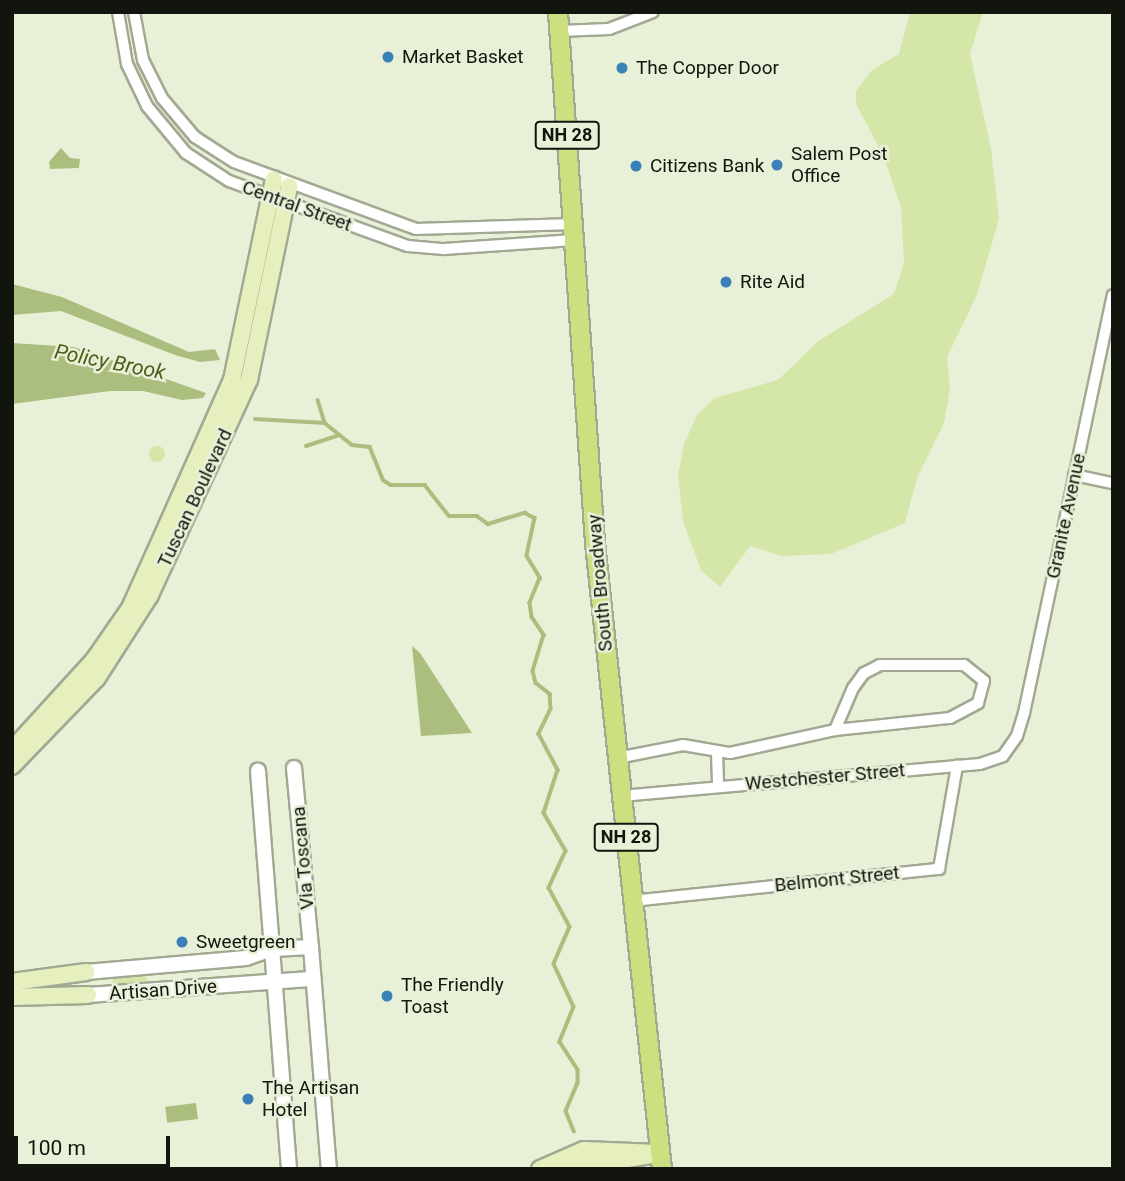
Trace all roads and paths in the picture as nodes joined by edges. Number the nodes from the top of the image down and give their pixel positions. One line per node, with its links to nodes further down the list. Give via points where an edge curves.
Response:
1 (118, 12): 8 (street, Central Street, via 133,78 165,131 213,172)
2 (134, 12): 7 (street, Central Street, via 143,60 175,116 215,152)
3 (558, 12): 6 (main road, South Broadway / NH 28)
4 (653, 12): 5 (street)
5 (634, 14): 6 (street, via 609,29)
6 (559, 31): 10 (main road, South Broadway / NH 28)
7 (282, 182): 8 (main road, Tuscan Boulevard); 9 (main road, Tuscan Boulevard); 10 (street, Central Street, via 416,229)
8 (269, 196): 9 (street, Central Street); 16 (main road, Tuscan Boulevard, via 232,380 130,608 73,687)
9 (285, 202): 10 (street, Central Street, via 390,241 426,249); 19 (main road, Tuscan Boulevard, via 249,380 150,595 97,678)
10 (574, 232): 18 (main road, South Broadway / NH 28, via 594,543)
11 (1113, 295): 12 (street, Granite Avenue)
12 (1074, 475): 13 (street); 15 (street, Granite Avenue)
13 (1113, 483)
14 (835, 730): 14 (street, via 853,688 864,673 880,665 964,665 984,681 982,697 961,714); 17 (street)
15 (1017, 736): 20 (street, Westchester Street, via 1003,756 992,762)
16 (12, 750)
17 (717, 753): 18 (street, via 683,745); 23 (street)
18 (617, 758): 24 (main road, South Broadway / NH 28)
19 (12, 766)
20 (957, 766): 23 (street, Westchester Street); 25 (street, Belmont Street, via 939,869)
21 (295, 768): 26 (street, Via Toscana)
22 (258, 771): 27 (street, Via Toscana)
23 (719, 787): 24 (street, Westchester Street)
24 (621, 796): 25 (main road, South Broadway / NH 28)
25 (632, 901): 34 (main road, South Broadway / NH 28)
26 (311, 947): 27 (street); 29 (street, Via Toscana)
27 (272, 949): 28 (street, Artisan Drive, via 246,958); 31 (street, Via Toscana)
28 (86, 972): 30 (main road, Artisan Drive)
29 (313, 979): 31 (street, Artisan Drive); 36 (street, Via Toscana)
30 (12, 982)
31 (275, 982): 32 (street, Artisan Drive); 35 (street, Via Toscana)
32 (88, 995): 33 (main road, Artisan Drive)
33 (12, 997)
34 (658, 1164): 37 (main road, via 584,1150); 38 (main road, via 634,1161)
35 (289, 1169)
36 (330, 1169)
37 (540, 1169)
38 (568, 1169)

